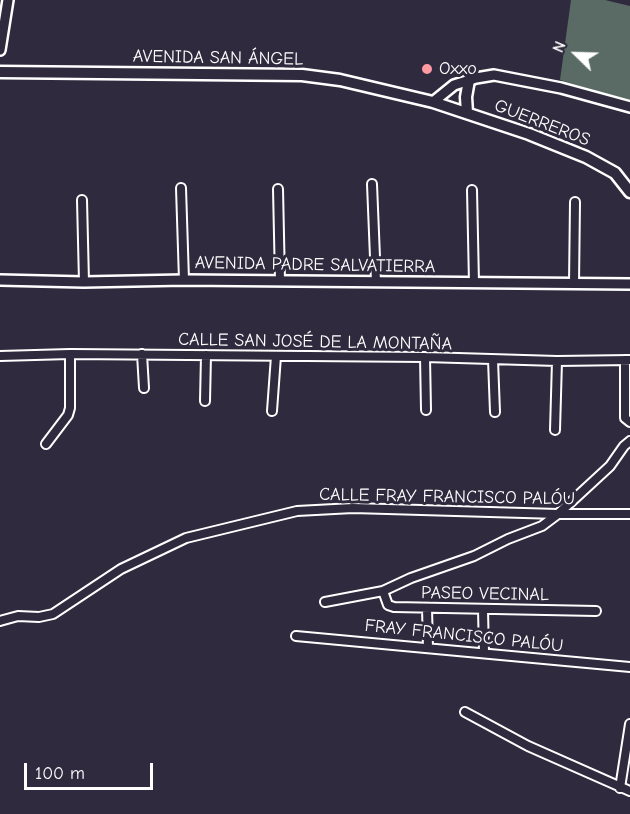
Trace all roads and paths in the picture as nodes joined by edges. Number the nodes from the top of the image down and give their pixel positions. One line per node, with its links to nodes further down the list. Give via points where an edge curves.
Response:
1 (8, 0): 2 (street)
2 (3, 17): 3 (street)
3 (0, 51)
4 (0, 72): 6 (main road, AVENIDA SAN ÁNGEL, via 302,75)
5 (469, 80): 6 (street); 7 (street, via 494,75); 8 (main road)
6 (433, 102): 8 (main road, GUERREROS)
7 (630, 107)
8 (467, 113): 13 (main road, GUERREROS, via 586,157 615,173)
9 (372, 184): 20 (street)
10 (182, 188): 17 (street)
11 (278, 189): 18 (street)
12 (472, 190): 21 (street)
13 (630, 192)
14 (82, 200): 19 (street)
15 (574, 202): 22 (street)
16 (0, 280): 19 (street, AVENIDA PADRE SALVATIERRA)
17 (184, 280): 18 (street, AVENIDA PADRE SALVATIERRA); 19 (street, AVENIDA PADRE SALVATIERRA)
18 (280, 281): 20 (street, AVENIDA PADRE SALVATIERRA)
19 (84, 282)
20 (376, 282): 21 (street, AVENIDA PADRE SALVATIERRA)
21 (474, 283): 22 (street, AVENIDA PADRE SALVATIERRA)
22 (574, 284): 23 (street, AVENIDA PADRE SALVATIERRA)
23 (630, 284)
24 (70, 354): 25 (street, CALLE SAN JOSÉ DE LA MONTAÑA); 26 (street, CALLE SAN JOSÉ DE LA MONTAÑA); 41 (street, via 70,408)
25 (142, 354): 27 (street, CALLE SAN JOSÉ DE LA MONTAÑA); 33 (street)
26 (0, 356)
27 (207, 356): 28 (street, CALLE SAN JOSÉ DE LA MONTAÑA); 34 (street)
28 (276, 356): 29 (street, CALLE SAN JOSÉ DE LA MONTAÑA); 36 (street)
29 (425, 357): 30 (street, CALLE SAN JOSÉ DE LA MONTAÑA); 35 (street)
30 (493, 360): 32 (street, CALLE SAN JOSÉ DE LA MONTAÑA); 37 (street)
31 (627, 360): 32 (street, CALLE SAN JOSÉ DE LA MONTAÑA); 38 (street, via 625,418)
32 (557, 361): 39 (street)
33 (144, 388)
34 (205, 401)
35 (426, 410)
36 (272, 411)
37 (495, 412)
38 (630, 422)
39 (555, 430)
40 (630, 441): 42 (street, PASEO VECINAL, via 610,466)
41 (46, 444)
42 (558, 514): 43 (street, CALLE FRAY FRANCISCO PALÓU); 44 (street, PASEO VECINAL, via 542,526 474,556); 49 (street, CALLE FRAY FRANCISCO PALÓU, via 353,508 297,511 186,538 121,568 52,614)
43 (630, 514)
44 (383, 591): 45 (street, PASEO VECINAL); 46 (street, PASEO VECINAL, via 388,604 394,607)
45 (325, 602)
46 (427, 608): 47 (street, PASEO VECINAL); 51 (street)
47 (483, 610): 48 (street, PASEO VECINAL); 52 (street)
48 (596, 611)
49 (0, 621)
50 (296, 636): 51 (street, FRAY FRANCISCO PALÓU)
51 (428, 648): 52 (street, FRAY FRANCISCO PALÓU)
52 (484, 652): 53 (street, FRAY FRANCISCO PALÓU)
53 (630, 667)
54 (465, 712): 56 (street)
55 (630, 724): 56 (street)
56 (620, 788): 57 (street)
57 (630, 791)

